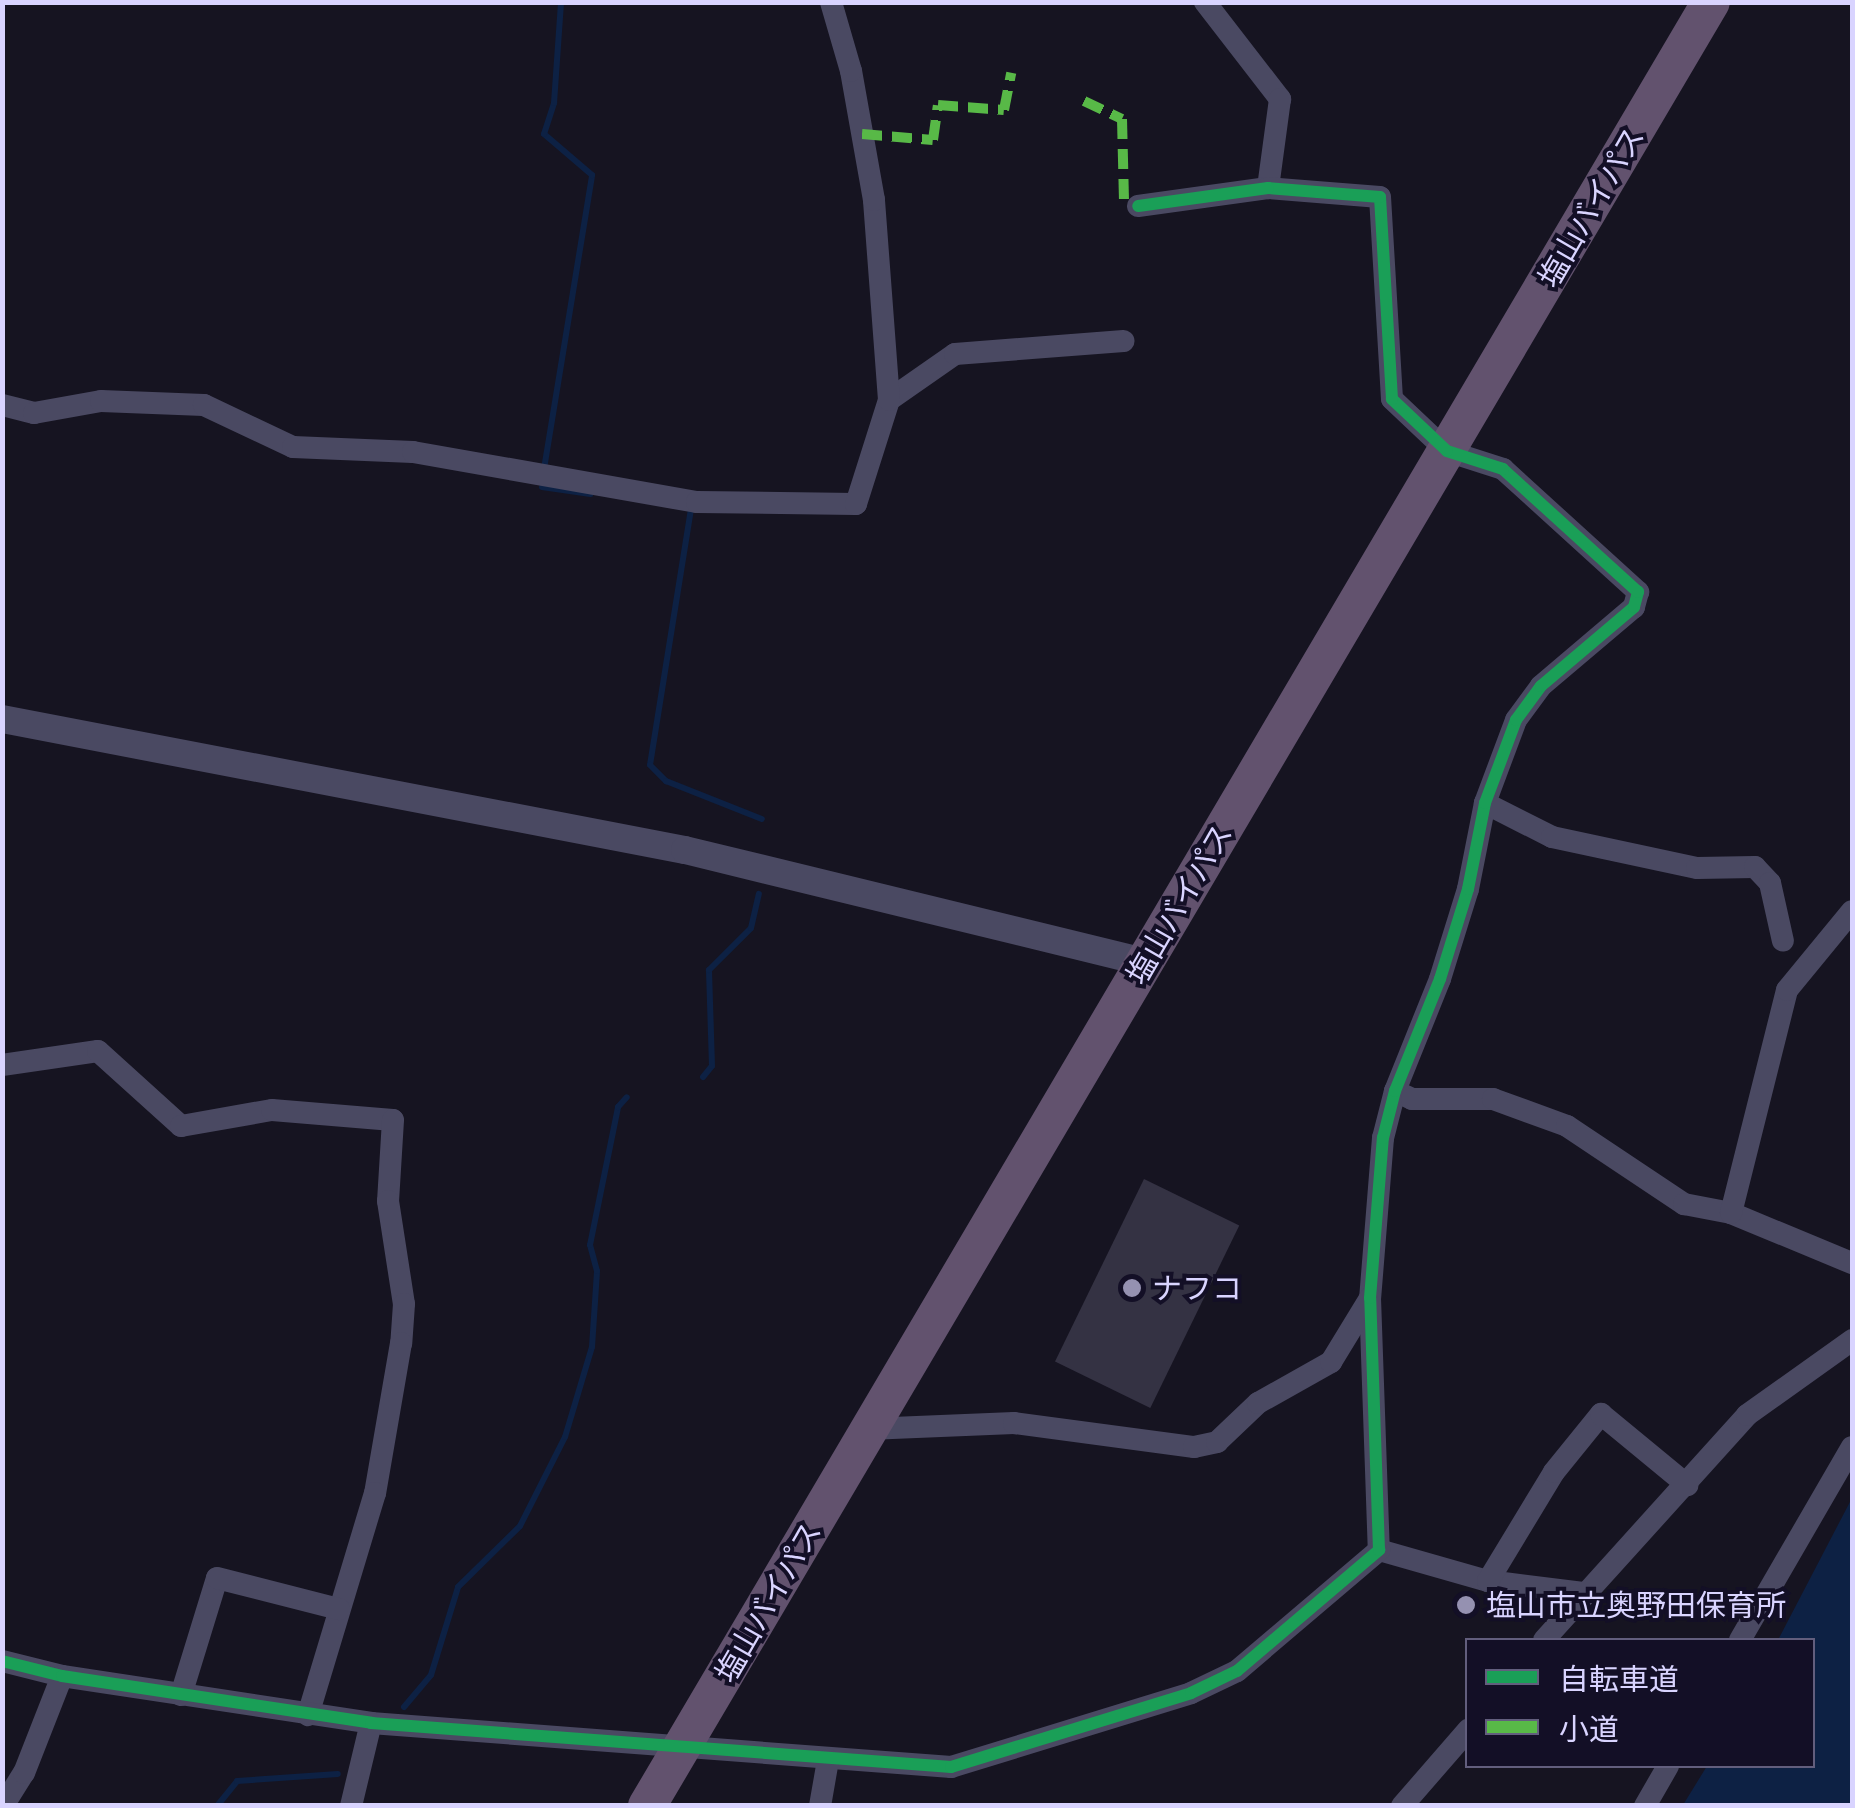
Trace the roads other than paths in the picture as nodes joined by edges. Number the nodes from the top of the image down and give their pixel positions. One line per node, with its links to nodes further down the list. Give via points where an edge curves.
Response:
1 (831, 2): 7 (street, via 874,200)
2 (1206, 2): 4 (street, via 1280,99)
3 (1711, 2): 9 (highway, 塩山バイパス)
4 (1268, 188): 5 (street); 9 (street, via 1380,198 1392,399)
5 (1138, 206)
6 (1124, 342): 7 (street, via 954,354)
7 (889, 400): 8 (street, via 856,504 697,502 413,452 293,446 204,405 101,401 34,413)
8 (2, 406)
9 (1447, 451): 11 (street, via 1502,469 1638,592 1634,607 1541,686 1516,720); 14 (highway, 塩山バイパス)
10 (2, 718): 14 (street, via 685,850)
11 (1485, 803): 13 (street, via 1552,837 1696,868 1754,867 1770,883); 16 (street, via 1463,907)
12 (1852, 911): 17 (street, via 1786,990)
13 (1784, 941)
14 (1144, 962): 21 (highway, 塩山バイパス)
15 (2, 1066): 27 (street, via 98,1051 180,1126 272,1110 393,1120 388,1201 404,1304 400,1342 375,1493)
16 (1395, 1091): 17 (street, via 1412,1099 1493,1099 1594,1139 1684,1204); 19 (street, via 1382,1138)
17 (1731, 1213): 18 (street)
18 (1852, 1264)
19 (1370, 1298): 21 (street, via 1331,1362 1258,1403 1217,1442 1194,1448 1014,1424); 24 (street)
20 (1852, 1340): 23 (street, via 1748,1415)
21 (868, 1429): 36 (highway, 塩山バイパス)
22 (1852, 1447): 29 (street)
23 (1687, 1485): 25 (street, via 1600,1414 1554,1472); 26 (street)
24 (1378, 1550): 25 (street); 37 (street, via 1236,1671 1191,1692 951,1767)
25 (1488, 1581): 26 (street)
26 (1585, 1593): 28 (street)
27 (339, 1610): 32 (street, via 218,1578); 33 (street)
28 (1546, 1638)
29 (1741, 1638)
30 (2, 1661): 31 (street)
31 (62, 1676): 32 (street); 39 (street, via 24,1773)
32 (181, 1695): 33 (street)
33 (308, 1715): 34 (street)
34 (371, 1723): 36 (street); 40 (street)
35 (1465, 1733): 43 (street)
36 (684, 1743): 37 (street); 41 (highway, 塩山バイパス)
37 (828, 1760): 42 (street)
38 (1667, 1768): 44 (street)
39 (3, 1806)
40 (351, 1806)
41 (647, 1806)
42 (820, 1806)
43 (1402, 1806)
44 (1645, 1806)

